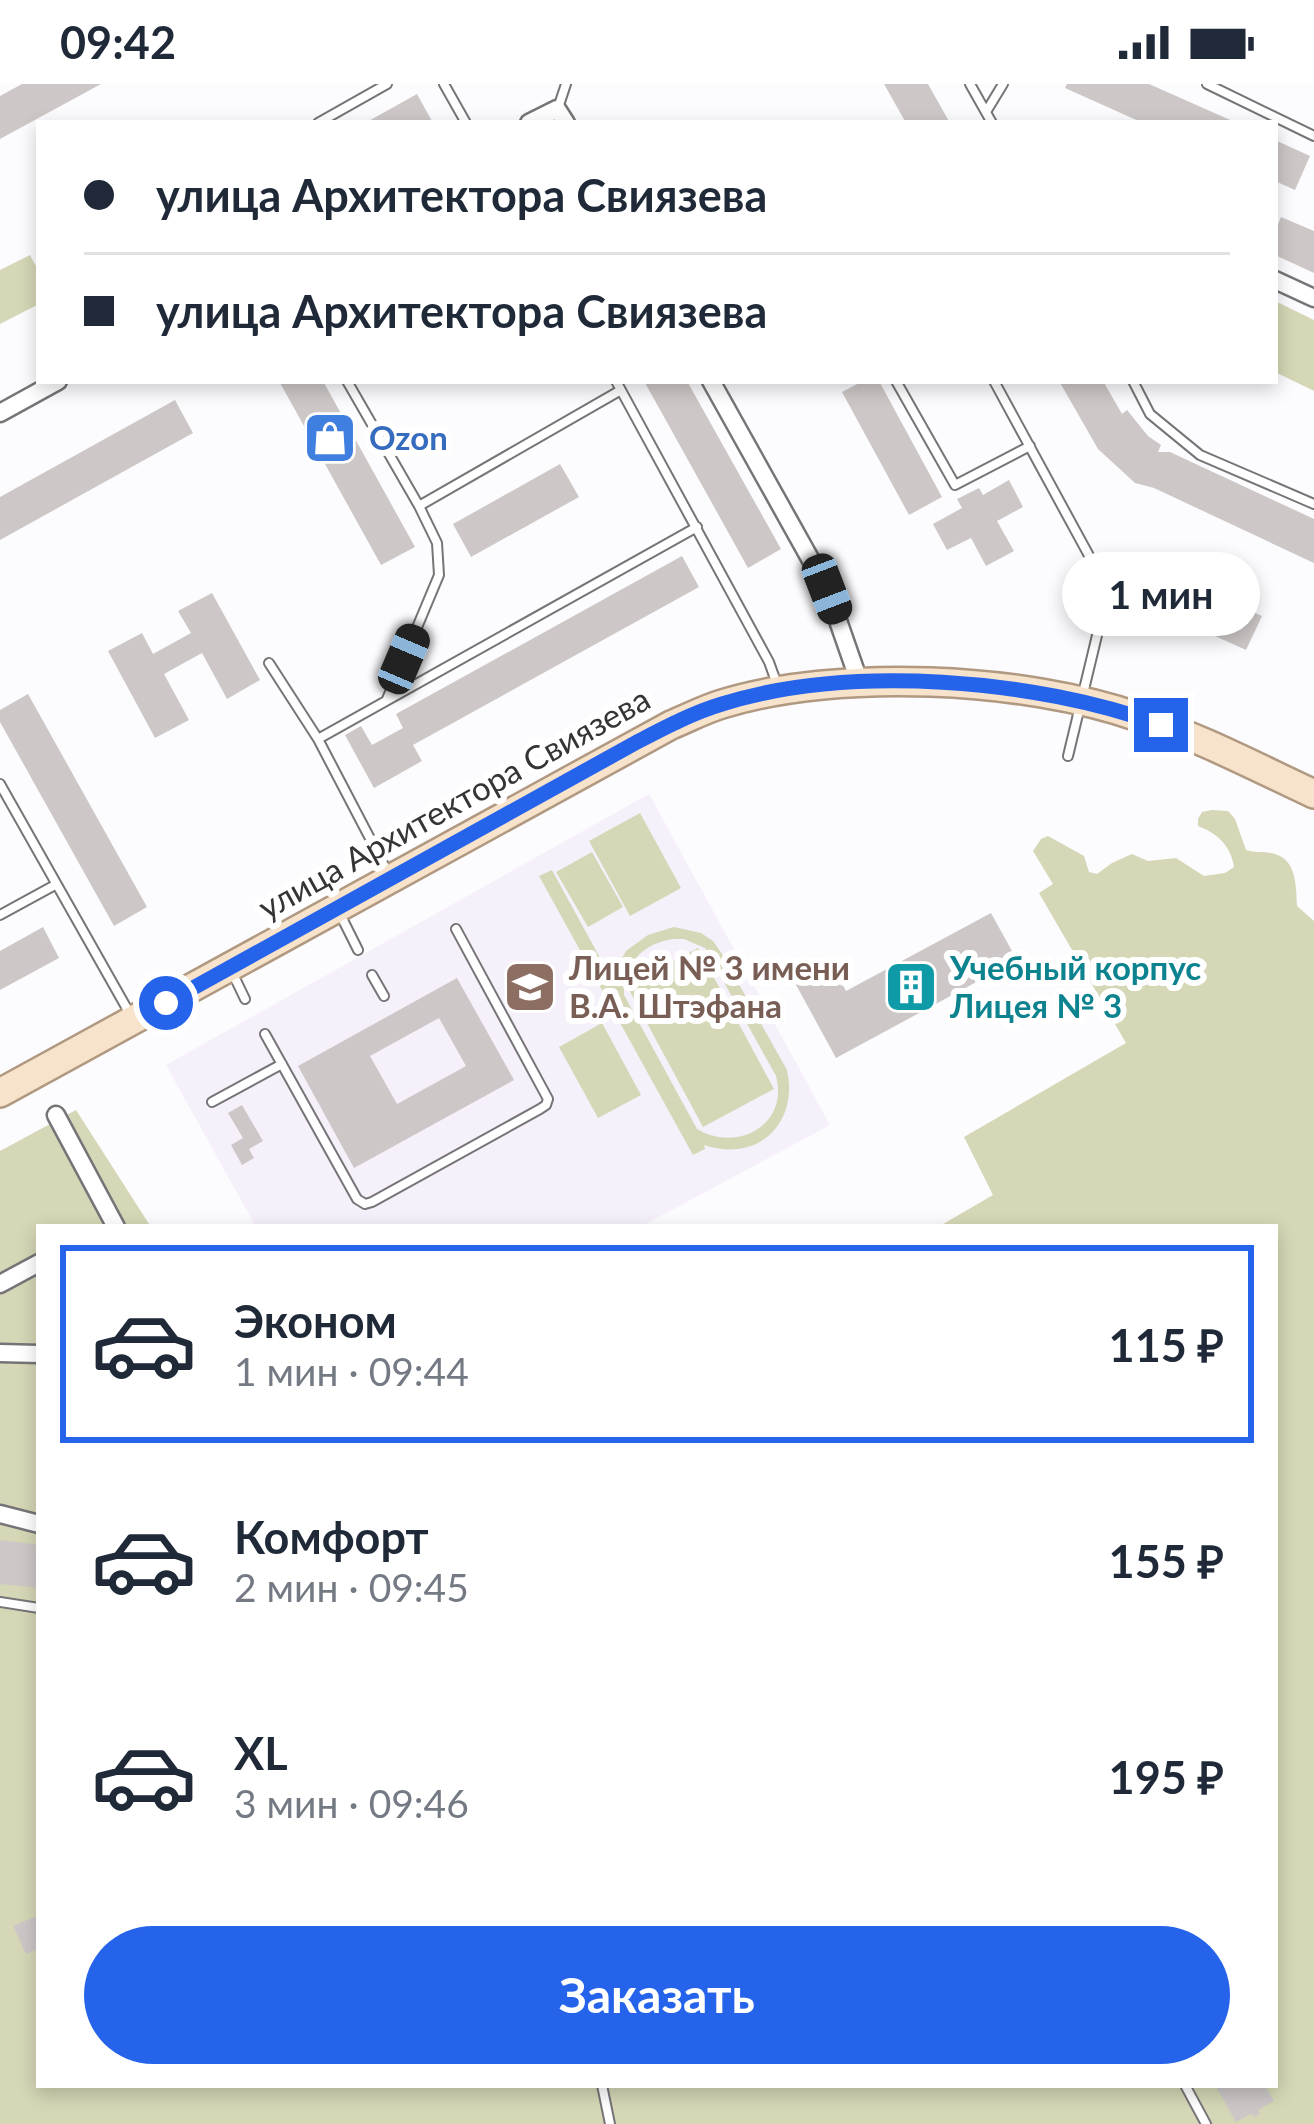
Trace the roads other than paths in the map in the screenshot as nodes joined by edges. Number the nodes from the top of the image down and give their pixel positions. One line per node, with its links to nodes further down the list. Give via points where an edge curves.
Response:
1 (387, 84): 9 (lane)
2 (444, 84): 10 (lane)
3 (566, 84): 8 (lane)
4 (970, 84): 7 (lane)
5 (1003, 84): 7 (lane)
6 (1207, 84): 12 (lane)
7 (986, 112): 11 (lane)
8 (562, 116)
9 (323, 120)
10 (464, 120)
11 (990, 120)
12 (1314, 136)
13 (1278, 281): 14 (street)
14 (1314, 298)
15 (49, 384): 22 (street)
16 (349, 384): 25 (lane)
17 (713, 384): 28 (street, via 827,589)
18 (898, 384): 23 (lane, via 955,485)
19 (996, 384): 23 (lane)
20 (1134, 384): 24 (lane, via 1150,415 1200,455)
21 (619, 386): 25 (lane); 26 (lane)
22 (0, 413)
23 (1030, 446): 31 (lane, via 1105,585)
24 (1314, 504)
25 (418, 506): 30 (lane, via 436,543 439,575)
26 (697, 527): 29 (lane); 30 (lane)
27 (269, 663): 32 (lane)
28 (859, 681): 29 (main road, улица Архитектора Свиязева); 31 (main road, улица Архитектора Свиязева)
29 (779, 690): 36 (main road, улица Архитектора Свиязева, via 671,724)
30 (387, 700): 32 (lane)
31 (1082, 700): 33 (lane); 35 (main road, улица Архитектора Свиязева, via 1187,735)
32 (318, 739): 36 (lane)
33 (1068, 756)
34 (0, 784): 37 (lane)
35 (1314, 794)
36 (390, 878): 38 (main road, улица Архитектора Свиязева)
37 (55, 885): 39 (lane); 46 (lane)
38 (337, 907): 41 (lane); 42 (main road, улица Архитектора Свиязева)
39 (0, 915)
40 (456, 928): 48 (lane, via 546,1105 365,1204)
41 (358, 950)
42 (230, 967): 45 (lane); 46 (main road, улица Архитектора Свиязева)
43 (372, 975): 44 (lane)
44 (384, 996)
45 (245, 999)
46 (134, 1020): 49 (main road, улица Архитектора Свиязева)
47 (265, 1034): 48 (lane)
48 (282, 1064): 50 (lane)
49 (0, 1093)
50 (212, 1102)
51 (56, 1114): 52 (street)
52 (100, 1199): 53 (street); 54 (street)
53 (92, 1224)
54 (114, 1224)
55 (36, 1265): 56 (street)
56 (0, 1284)
57 (0, 1352): 58 (street)
58 (36, 1354)
59 (0, 1514): 60 (street)
60 (36, 1523)
61 (0, 1602): 62 (lane)
62 (36, 1608)
63 (603, 2088): 65 (lane)
64 (1187, 2088): 66 (lane)
65 (610, 2124)
66 (1206, 2124)

